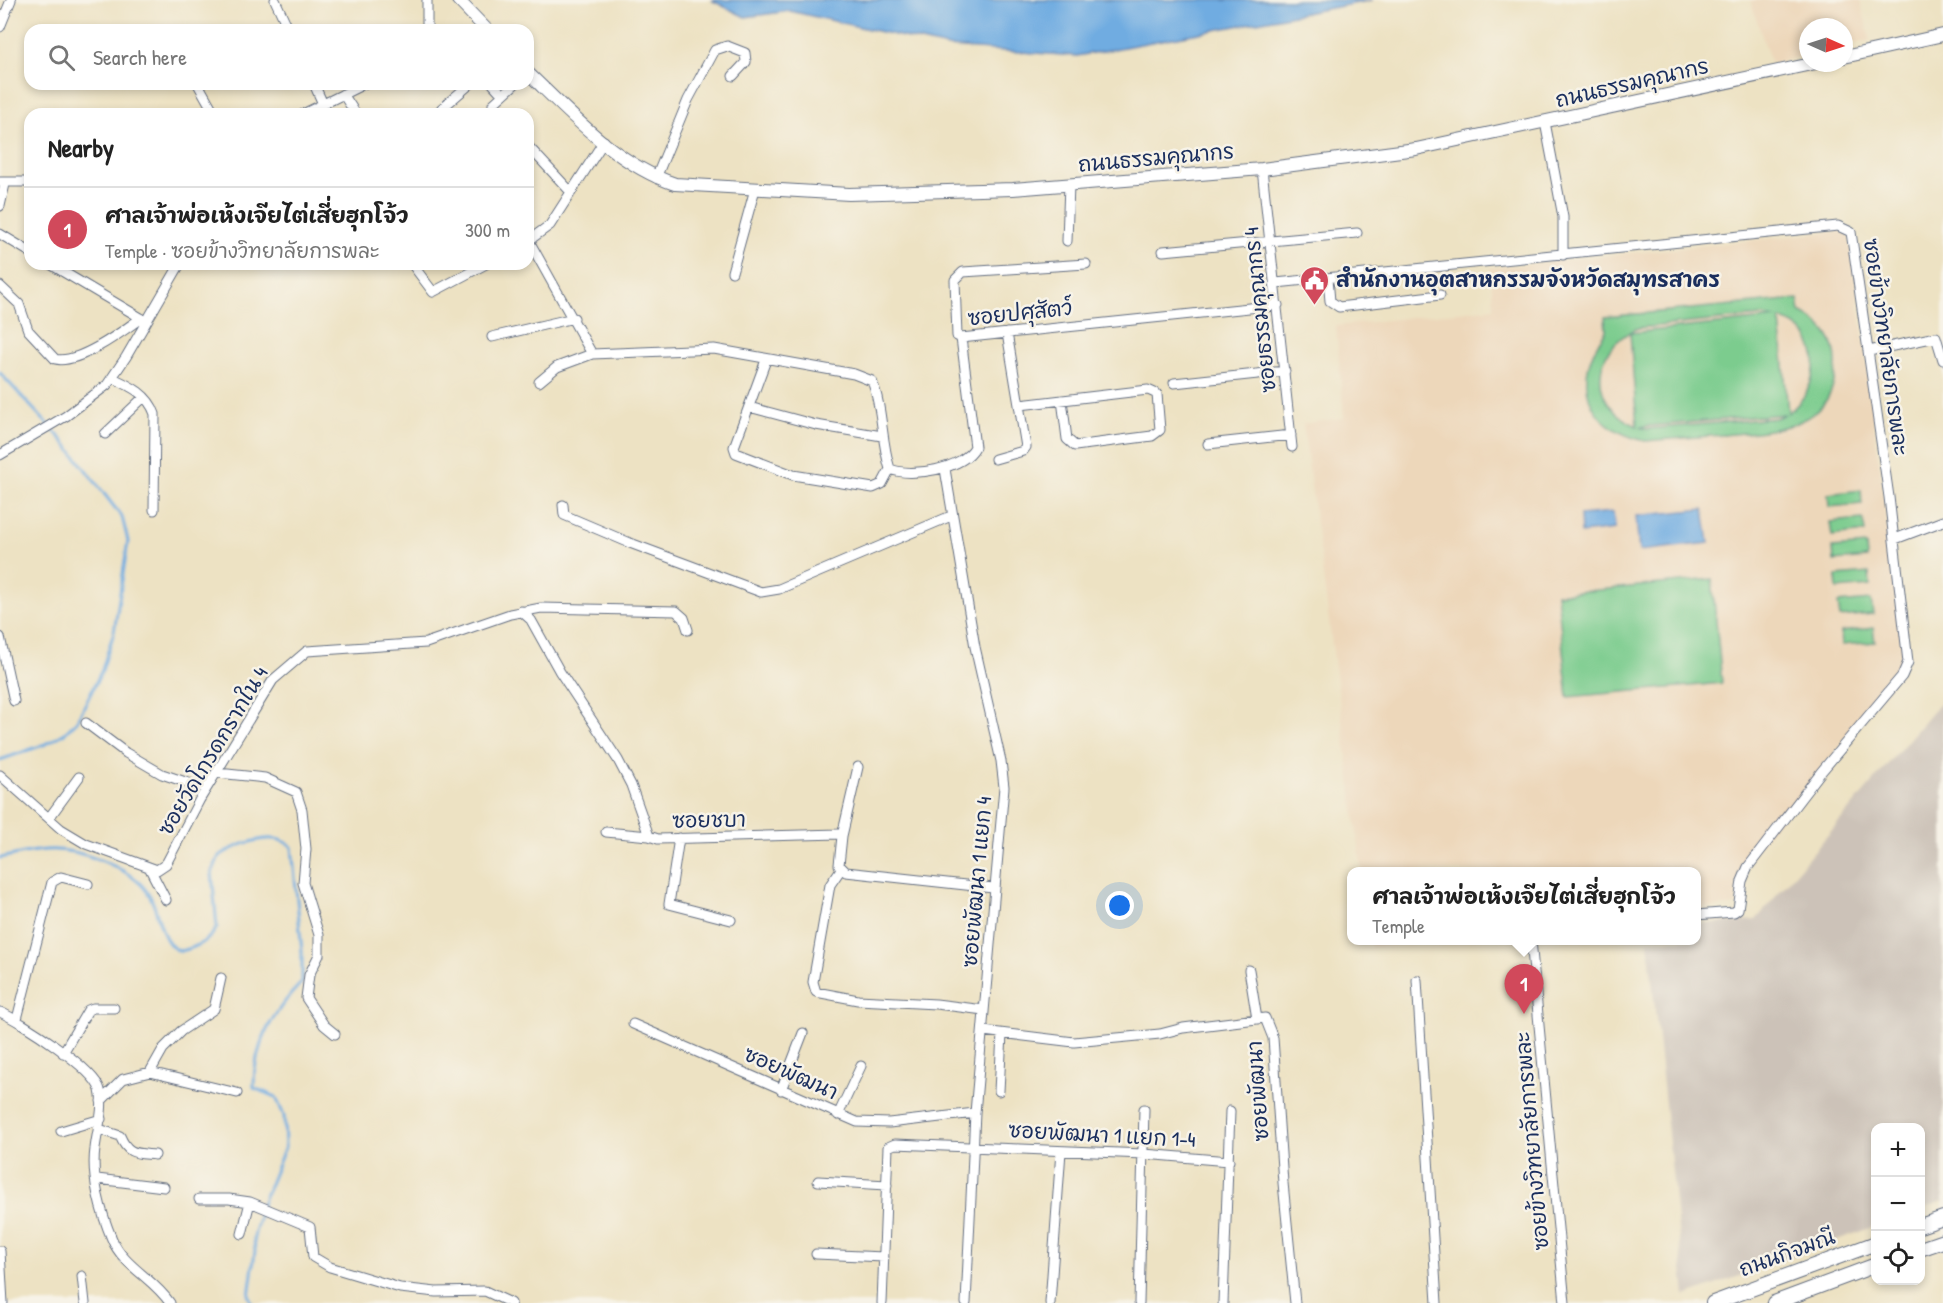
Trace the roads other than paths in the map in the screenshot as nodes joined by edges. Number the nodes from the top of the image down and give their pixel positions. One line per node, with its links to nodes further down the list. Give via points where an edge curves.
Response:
1 (11, 0): 8 (street)
2 (275, 0): 5 (street)
3 (427, 0): 6 (street)
4 (458, 0): 7 (street)
5 (286, 24)
6 (427, 24)
7 (481, 24)
8 (0, 27)
9 (1943, 35): 10 (street)
10 (1853, 55)
11 (1799, 66): 28 (street, ถนนธรรมคุณากร)
12 (733, 76): 32 (street, via 746,62 744,53 727,46 716,50 688,100)
13 (534, 78): 29 (street, ถนนธรรมคุณากร)
14 (201, 90): 23 (street)
15 (317, 90): 22 (street)
16 (351, 90): 20 (street)
17 (463, 90): 26 (street)
18 (500, 90): 21 (street)
19 (508, 90): 21 (street)
20 (342, 94): 22 (street); 25 (street)
21 (504, 94): 27 (street)
22 (323, 104): 24 (street)
23 (212, 108)
24 (316, 108)
25 (352, 108)
26 (442, 108)
27 (493, 108)
28 (1545, 122): 31 (street, ถนนธรรมคุณากร, via 1404,151); 47 (street, via 1563,217)
29 (604, 141): 32 (street, ถนนธรรมคุณากร); 37 (street)
30 (534, 152): 37 (street)
31 (1262, 169): 35 (street, ถนนธรรมคุณากร); 43 (street, ซอยธรรมคุณากร 4)
32 (656, 178): 36 (street, ถนนธรรมคุณากร, via 675,184)
33 (24, 182): 34 (street)
34 (3, 183): 38 (street)
35 (1069, 184): 36 (street, ถนนธรรมคุณากร, via 849,194); 42 (street)
36 (754, 189): 53 (street)
37 (570, 190): 41 (street, via 550,225)
38 (0, 206)
39 (1357, 233): 43 (street)
40 (0, 234): 44 (street)
41 (534, 237)
42 (1067, 241)
43 (1272, 243): 46 (street); 55 (street, ซอยธรรมคุณากร 4)
44 (24, 248)
45 (534, 250): 59 (street)
46 (1162, 251)
47 (1563, 255): 54 (street, ซอยข้างวิทยาลัยการพละ); 64 (street, ซอยข้างวิทยาลัยการพละ, via 1844,227 1854,239)
48 (1086, 264): 63 (street, ซอยปศุสัตว์, via 957,275 955,331)
49 (60, 270): 60 (street)
50 (176, 270): 60 (street)
51 (416, 270): 52 (street, via 433,292)
52 (475, 270)
53 (732, 272)
54 (1328, 279): 55 (street, ซอยข้างวิทยาลัยการพละ); 57 (street, via 1330,301 1339,307)
55 (1276, 284): 58 (street, ซอยธรรมคุณากร 4)
56 (0, 286): 60 (street, via 19,304 28,330 61,360 83,353)
57 (1440, 295)
58 (1278, 304): 61 (street, ซอยปศุสัตว์); 68 (street, ซอยธรรมคุณากร 4)
59 (574, 318): 62 (street); 65 (street)
60 (144, 320): 69 (street)
61 (1007, 333): 63 (street, ซอยปศุสัตว์); 74 (street)
62 (492, 337)
63 (961, 338): 84 (street, via 975,447 963,461)
64 (1869, 351): 67 (street, via 1936,336); 89 (street, ซอยข้างวิทยาลัยการพละ)
65 (592, 354): 66 (street, via 714,349); 70 (street, via 556,367)
66 (766, 360): 75 (street); 78 (street, via 854,374 872,381)
67 (1943, 360)
68 (1285, 371): 71 (street); 77 (street, ซอยธรรมคุณากร 4)
69 (113, 378): 72 (street); 81 (street, via 66,416)
70 (539, 382)
71 (1174, 382)
72 (144, 397): 76 (street); 86 (street, via 155,414)
73 (1062, 400): 73 (street, via 1067,439 1075,446 1152,436 1160,430 1153,391); 74 (street)
74 (1020, 405): 82 (street, via 1026,447 1023,452)
75 (749, 407): 78 (street, via 816,425); 83 (street, via 734,447 740,456 793,475 873,488 882,484)
76 (105, 434)
77 (1291, 435): 79 (street); 80 (street, ซอยธรรมคุณากร 4)
78 (882, 436): 83 (street)
79 (1208, 444)
80 (1292, 447)
81 (0, 455)
82 (995, 459)
83 (890, 469): 84 (street, via 897,473)
84 (945, 469): 87 (street, ซอยพัฒนา 1 แยก 4)
85 (563, 505): 87 (street, via 564,515 761,592 779,589)
86 (154, 510)
87 (951, 516): 108 (street, ซอยพัฒนา 1 แยก 4, via 1003,774)
88 (1943, 521): 89 (street)
89 (1895, 539): 110 (street, ซอยข้างวิทยาลัยการพละ, via 1908,648 1906,670 1748,867 1738,909)
90 (523, 611): 91 (street, ซอยวัดโกรดกรากใน 4, via 676,611 684,618); 96 (street, ซอยวัดโกรดกรากใน 4, via 426,643 307,651 273,680); 102 (street, ซอยชบา, via 618,760)
91 (688, 630)
92 (0, 637): 93 (street)
93 (14, 701)
94 (86, 723): 99 (street, via 162,774)
95 (858, 767): 103 (street)
96 (218, 773): 99 (street, ซอยวัดโกรดกรากใน 4); 124 (street, via 265,778 297,792 306,849 303,884 319,935 319,955 309,975 306,998 324,1026)
97 (0, 775): 100 (street)
98 (79, 777): 100 (street)
99 (206, 789): 105 (street, ซอยวัดโกรดกรากใน 4, via 166,864)
100 (49, 818): 105 (street, via 86,844)
101 (606, 832): 102 (street)
102 (649, 836): 104 (street, ซอยชบา)
103 (842, 836): 104 (street, ซอยชบา); 106 (street)
104 (679, 838): 111 (street, via 669,904)
105 (150, 869): 109 (street)
106 (841, 869): 108 (street); 117 (street, via 830,885 813,982 816,992 858,1000)
107 (88, 884): 119 (street, via 61,877 52,882)
108 (993, 888): 117 (street, ซอยพัฒนา 1 แยก 4)
109 (166, 900)
110 (1701, 915)
111 (731, 920)
112 (1532, 945): 173 (street, ซอยข้างวิทยาลัยการพละ)
113 (1249, 970): 120 (street)
114 (221, 978): 128 (street, via 214,1009 181,1031 163,1049)
115 (1417, 980): 172 (street)
116 (114, 1008): 126 (street, via 88,1010)
117 (984, 1010): 122 (street, ซอยพัฒนา 1 แยก 4)
118 (0, 1012): 119 (street)
119 (17, 1019): 126 (street)
120 (1257, 1019): 125 (street, ซอยพัฒนา, via 1074,1042); 171 (street, ซอยพัฒนา, via 1265,1018 1273,1038)
121 (633, 1024): 129 (street, ซอยพัฒนา)
122 (983, 1031): 125 (street, ซอยพัฒนา); 135 (street, ซอยพัฒนา 1 แยก 4)
123 (803, 1033): 129 (street)
124 (335, 1034)
125 (1002, 1034): 130 (street)
126 (63, 1053): 132 (street, via 96,1079)
127 (861, 1066): 136 (street)
128 (150, 1072): 131 (street); 132 (street, via 123,1079)
129 (781, 1090): 136 (street, ซอยพัฒนา)
130 (999, 1092)
131 (237, 1093)
132 (101, 1101): 137 (street)
133 (1144, 1109): 142 (street)
134 (1230, 1111): 144 (street)
135 (975, 1113): 136 (street, ซอยพัฒนา, via 873,1124); 140 (street, ซอยพัฒนา 1 แยก 4)
136 (838, 1115)
137 (101, 1119): 138 (street); 139 (street)
138 (99, 1129): 143 (street, via 120,1136 127,1151); 145 (street, via 94,1149)
139 (61, 1131)
140 (974, 1147): 141 (street, ซอยพัฒนา 1 แยก 1-4); 147 (street, ซอยพัฒนา 1 แยก 1-4, via 888,1147); 167 (street, ซอยพัฒนา 1 แยก 4)
141 (1061, 1151): 142 (street, ซอยพัฒนา 1 แยก 1-4); 168 (street)
142 (1144, 1154): 144 (street, ซอยพัฒนา 1 แยก 1-4); 169 (street)
143 (155, 1155)
144 (1229, 1161): 170 (street)
145 (97, 1179): 148 (street); 164 (street, via 117,1249)
146 (818, 1181): 147 (street)
147 (887, 1185): 159 (street)
148 (164, 1187)
149 (199, 1200): 150 (street)
150 (250, 1202): 153 (street); 165 (street, via 310,1227 313,1257 330,1267 400,1288 485,1291)
151 (1943, 1218): 152 (main road)
152 (1925, 1224)
153 (242, 1234)
154 (1943, 1240): 156 (main road)
155 (1871, 1244): 174 (main road, ถนนกิจมณี)
156 (1925, 1247)
157 (0, 1251): 162 (street)
158 (816, 1254): 159 (street)
159 (884, 1257): 166 (street)
160 (1871, 1267): 175 (main road, ถนนกิจมณี)
161 (82, 1276): 163 (street)
162 (3, 1303)
163 (85, 1303)
164 (170, 1303)
165 (511, 1303)
166 (882, 1303)
167 (966, 1303)
168 (1050, 1303)
169 (1138, 1303)
170 (1223, 1303)
171 (1295, 1303)
172 (1437, 1303)
173 (1565, 1303)
174 (1713, 1303)
175 (1774, 1303)

